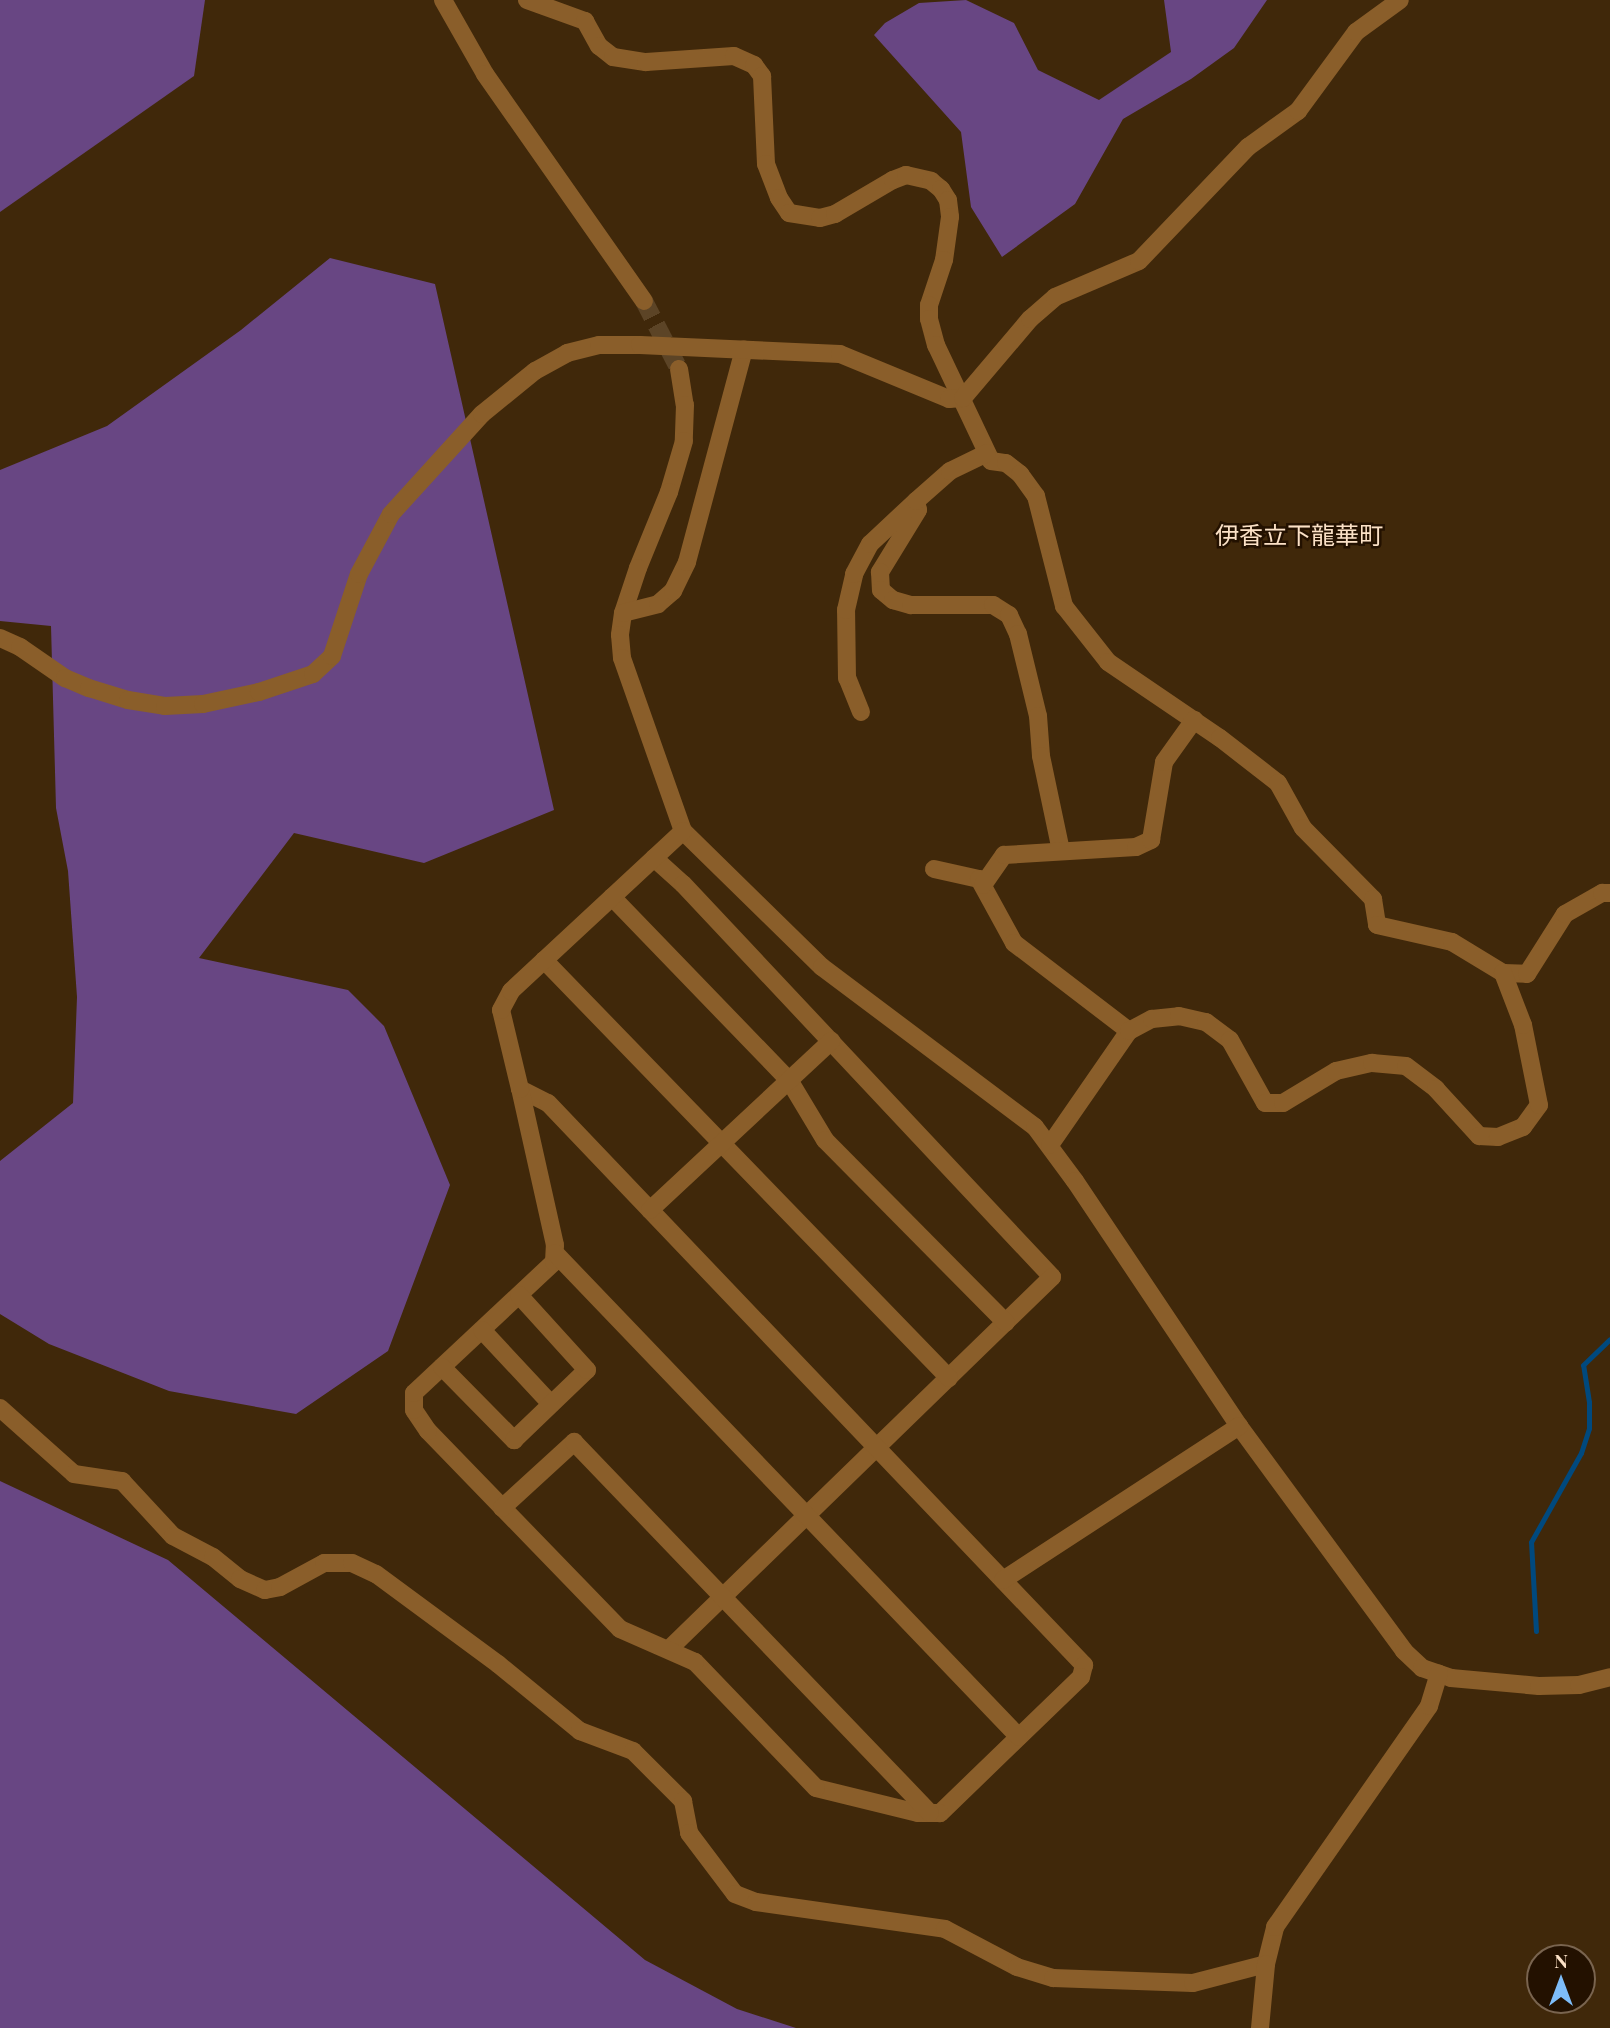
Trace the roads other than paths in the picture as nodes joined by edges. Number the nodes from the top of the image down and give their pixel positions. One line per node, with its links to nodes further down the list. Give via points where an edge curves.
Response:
1 (443, 0): 4 (street, via 485,74)
2 (527, 0): 7 (street, via 585,21 599,46 613,57 646,62 734,56 754,65 762,76 766,163 789,213 820,218 835,214 906,176 931,181 941,189 950,217 929,318 936,345)
3 (1400, 0): 7 (street, via 1356,32 1298,111 1248,147 1139,261 1055,297 1030,319)
4 (644, 302)
5 (744, 349): 7 (street, via 840,354 949,400); 10 (street, via 687,562 673,591 658,604); 11 (street, via 599,345 567,353 535,371 482,414 391,514 359,574 332,656 313,674 259,692 203,704 165,706 89,688)
6 (679, 369): 10 (street, via 684,441)
7 (963, 398): 8 (street)
8 (987, 453): 9 (street, via 950,471); 13 (street, via 991,461 1006,463 1020,474 1036,496 1064,606 1076,623 1108,662)
9 (916, 501): 12 (street, via 870,544 854,574 846,610 847,678); 15 (street, via 918,510 880,572 881,590 893,600 911,605 993,605 1009,615 1038,716 1041,756)
10 (623, 613): 14 (street, via 622,657)
11 (0, 638)
12 (861, 712)
13 (1194, 720): 15 (street, via 1164,762 1151,840 1136,847); 22 (street, via 1278,783 1303,828 1373,900 1377,925 1452,942)
14 (684, 831): 16 (street); 28 (street, via 822,967 1012,1108)
15 (1061, 851): 18 (street, via 1004,855)
16 (654, 858): 20 (street); 24 (street)
17 (934, 869): 18 (street, via 979,879)
18 (983, 885): 23 (street, via 1014,943)
19 (1610, 893): 22 (street, via 1602,892 1565,914 1527,974)
20 (612, 897): 21 (street); 25 (street)
21 (544, 960): 26 (street, via 511,990 501,1010); 27 (street)
22 (1503, 973): 23 (street, via 1523,1025 1539,1105 1523,1127 1498,1138 1479,1136 1436,1089 1406,1066 1372,1063 1336,1071 1283,1103 1265,1103 1230,1040 1206,1022 1179,1016 1152,1019)
23 (1129, 1031): 28 (street)
24 (831, 1041): 25 (street); 32 (street, via 1052,1277)
25 (789, 1080): 27 (street); 32 (street, via 825,1140)
26 (520, 1089): 29 (street, via 548,1103); 30 (street)
27 (722, 1143): 29 (street); 35 (street)
28 (1050, 1145): 38 (street)
29 (650, 1210): 39 (street)
30 (555, 1253): 31 (street, via 554,1262); 41 (street)
31 (519, 1296): 33 (street); 36 (street, via 587,1370)
32 (1006, 1323): 35 (street)
33 (482, 1330): 34 (street); 36 (street)
34 (442, 1367): 36 (street, via 514,1440); 40 (street, via 414,1394 414,1410 428,1431)
35 (949, 1378): 39 (street)
36 (551, 1404)
37 (0, 1408): 49 (street, via 74,1474 122,1481 173,1536 214,1557 240,1579 265,1590 280,1587 324,1563 352,1563 376,1574 580,1731 633,1751 683,1801 689,1833 736,1894 756,1902 945,1929 1017,1967 1053,1978 1193,1983)
38 (1239, 1426): 42 (street); 45 (street, via 1404,1651 1422,1668)
39 (877, 1448): 41 (street); 42 (street)
40 (502, 1508): 43 (street, via 574,1441); 44 (street, via 620,1629)
41 (807, 1516): 43 (street); 47 (street)
42 (1003, 1580): 47 (street, via 1084,1665 1081,1677)
43 (723, 1597): 44 (street); 48 (street)
44 (669, 1649): 48 (street, via 695,1662 816,1788)
45 (1439, 1674): 46 (street, via 1539,1686 1579,1685); 49 (street, via 1429,1706 1275,1927)
46 (1610, 1677)
47 (1019, 1737): 48 (street, via 940,1812)
48 (930, 1812)
49 (1266, 1964): 50 (street)
50 (1260, 2028)

